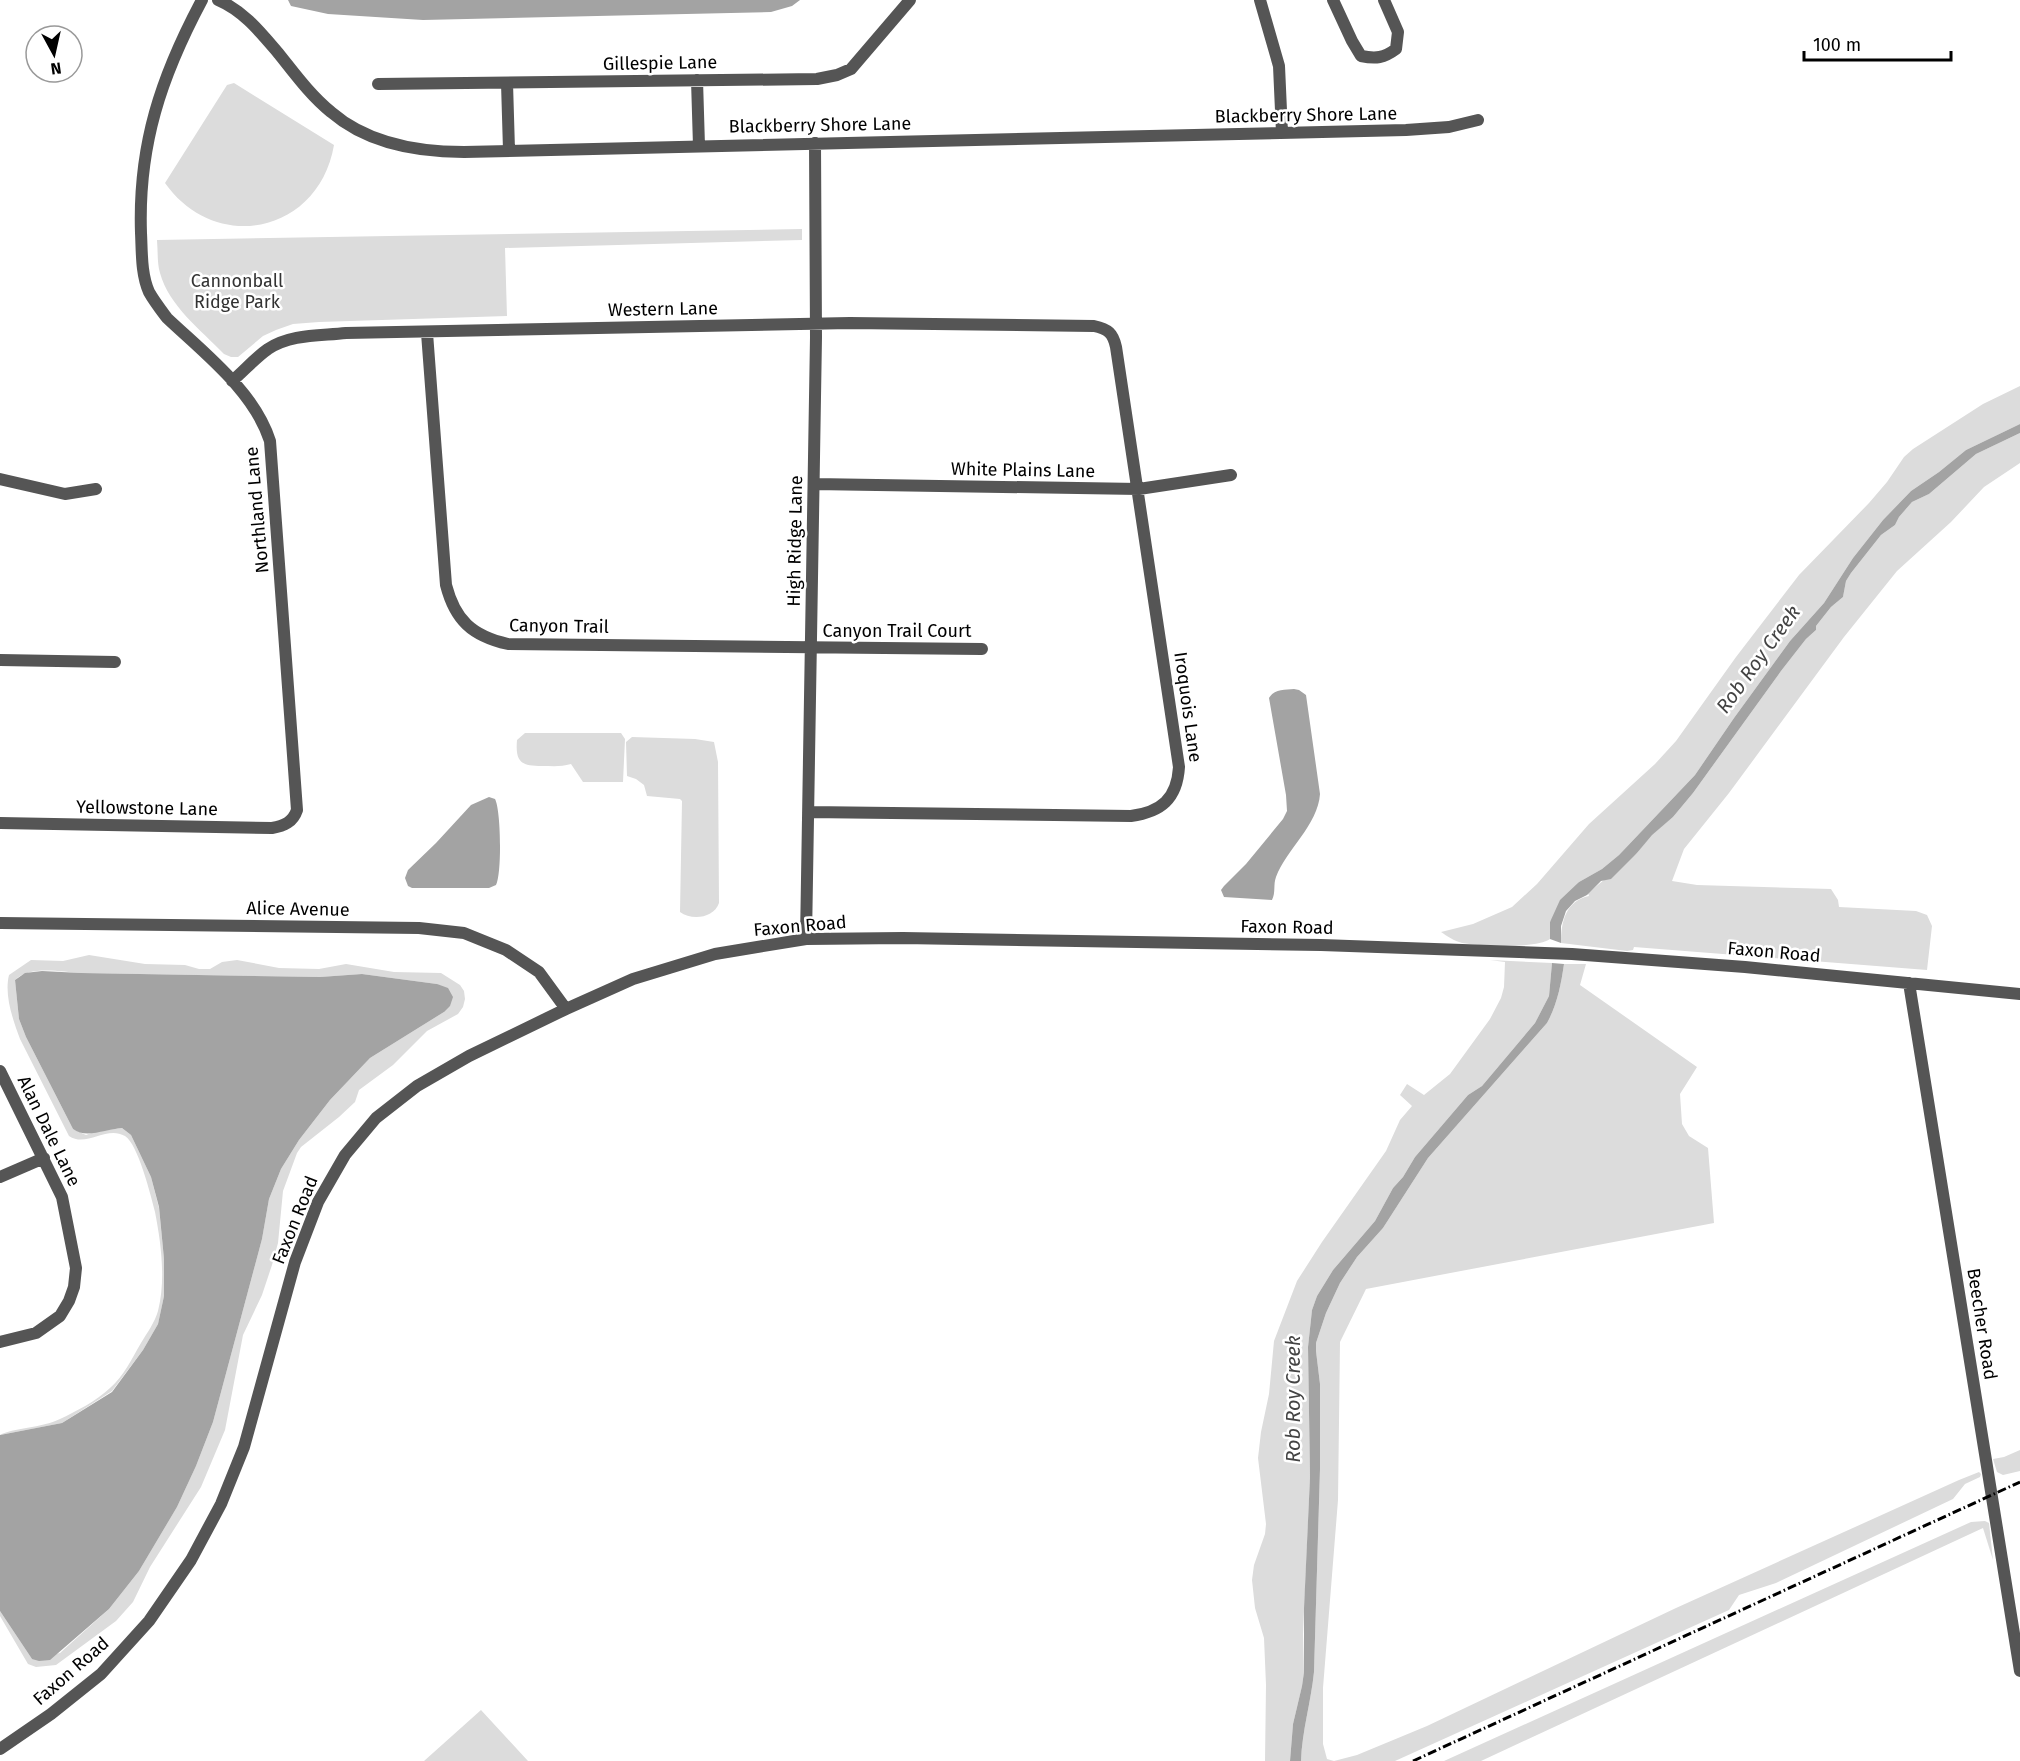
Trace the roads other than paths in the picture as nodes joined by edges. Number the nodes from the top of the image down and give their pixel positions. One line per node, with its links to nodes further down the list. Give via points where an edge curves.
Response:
1 (202, 0): 18 (street, Northland Lane, via 170,64 144,156 140,202 143,266 149,290 167,318)
2 (218, 0): 14 (street, Blackberry Shore Lane, via 248,19 331,113 359,130 389,144 426,150)
3 (910, 0): 7 (street, Gillespie Lane, via 851,69 837,75 817,79)
4 (1260, 0): 11 (street, via 1279,66)
5 (1334, 0): 6 (street, via 1361,56 1374,59 1396,49 1398,32)
6 (1384, 0)
7 (697, 80): 8 (street, Gillespie Lane); 13 (street)
8 (507, 83): 9 (street, Gillespie Lane); 14 (street)
9 (378, 84)
10 (1478, 120): 11 (street, Blackberry Shore Lane, via 1439,129)
11 (1282, 133): 12 (street, Blackberry Shore Lane)
12 (814, 143): 13 (street, Blackberry Shore Lane); 15 (street, High Ridge Lane)
13 (699, 146): 14 (street, Blackberry Shore Lane)
14 (509, 150)
15 (816, 324): 16 (street, Western Lane, via 1044,324 1094,326); 17 (street, Western Lane); 21 (street, High Ridge Lane)
16 (1108, 331): 23 (street, Iroquois Lane, via 1116,347)
17 (427, 333): 18 (street, Western Lane, via 298,337 267,350); 24 (street, Canyon Trail, via 446,585 460,619 477,634 508,644)
18 (232, 381): 29 (street, Northland Lane, via 265,424 271,446 298,802)
19 (1230, 475): 23 (street, White Plains Lane)
20 (0, 479): 22 (street, via 65,494)
21 (814, 484): 23 (street, White Plains Lane); 24 (street, High Ridge Lane)
22 (96, 489)
23 (1139, 489): 28 (street, Iroquois Lane, via 1179,767 1168,801 1150,812 1131,816)
24 (811, 648): 25 (street, Canyon Trail Court); 28 (street, High Ridge Lane)
25 (982, 649)
26 (0, 660): 27 (street)
27 (115, 662)
28 (808, 812): 32 (street, High Ridge Lane)
29 (291, 820): 30 (street, Yellowstone Lane, via 272,828)
30 (0, 823)
31 (0, 923): 35 (street, Alice Avenue, via 419,928 464,933 506,950 539,972)
32 (806, 939): 33 (street, Faxon Road, via 1321,945 1572,954); 35 (street, Faxon Road, via 715,954 633,979)
33 (1909, 983): 34 (street, Faxon Road); 40 (street, Beecher Road)
34 (2020, 994)
35 (566, 1009): 41 (street, Faxon Road, via 417,1086 376,1118 345,1155 318,1202 295,1262 244,1447 221,1504 191,1560 149,1621 100,1674)
36 (0, 1071): 37 (street, Alan Dale Lane)
37 (44, 1158): 38 (street); 39 (street, Alan Dale Lane, via 67,1216 76,1268 74,1287 60,1316 45,1329)
38 (0, 1178)
39 (0, 1342)
40 (2020, 1671)
41 (0, 1749)

